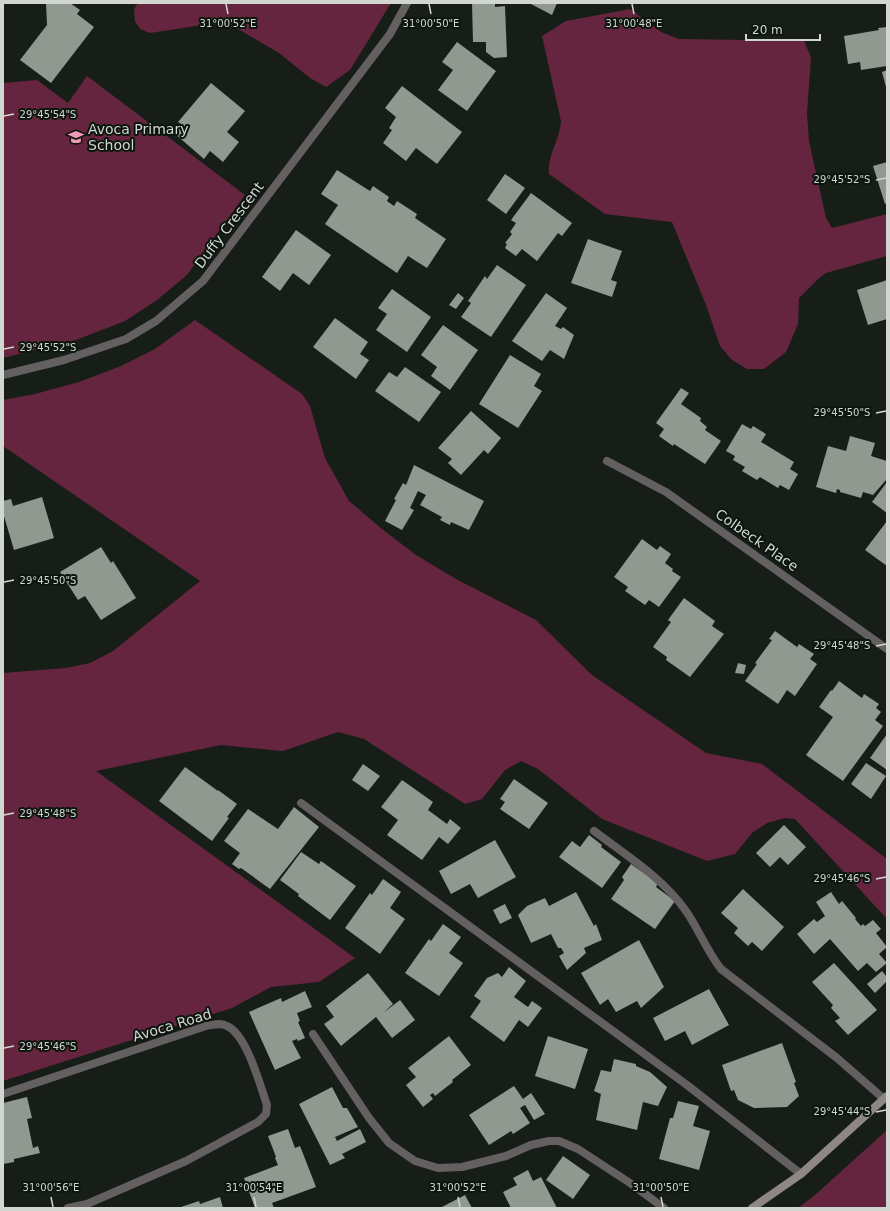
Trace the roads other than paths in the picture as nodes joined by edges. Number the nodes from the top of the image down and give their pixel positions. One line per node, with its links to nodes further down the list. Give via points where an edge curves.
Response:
1 (407, 3): 2 (street, Duffy Crescent, via 390,34 203,281 156,322 126,339 64,360)
2 (3, 375)
3 (608, 460): 4 (street, Colbeck Place, via 666,492)
4 (887, 649)
5 (301, 803): 10 (street, via 680,1080)
6 (594, 831): 9 (street, via 674,896 721,969)
7 (313, 1034): 12 (street, via 369,1118 389,1143 415,1161 438,1168 462,1167 506,1156 530,1145 559,1141 578,1149)
8 (3, 1094): 11 (street, Avoca Road, via 206,1026 227,1025 246,1048 267,1105 266,1114 258,1122 186,1161 87,1204)
9 (886, 1098): 10 (street)
10 (801, 1174): 13 (street)
11 (68, 1208)
12 (664, 1208)
13 (752, 1208)

